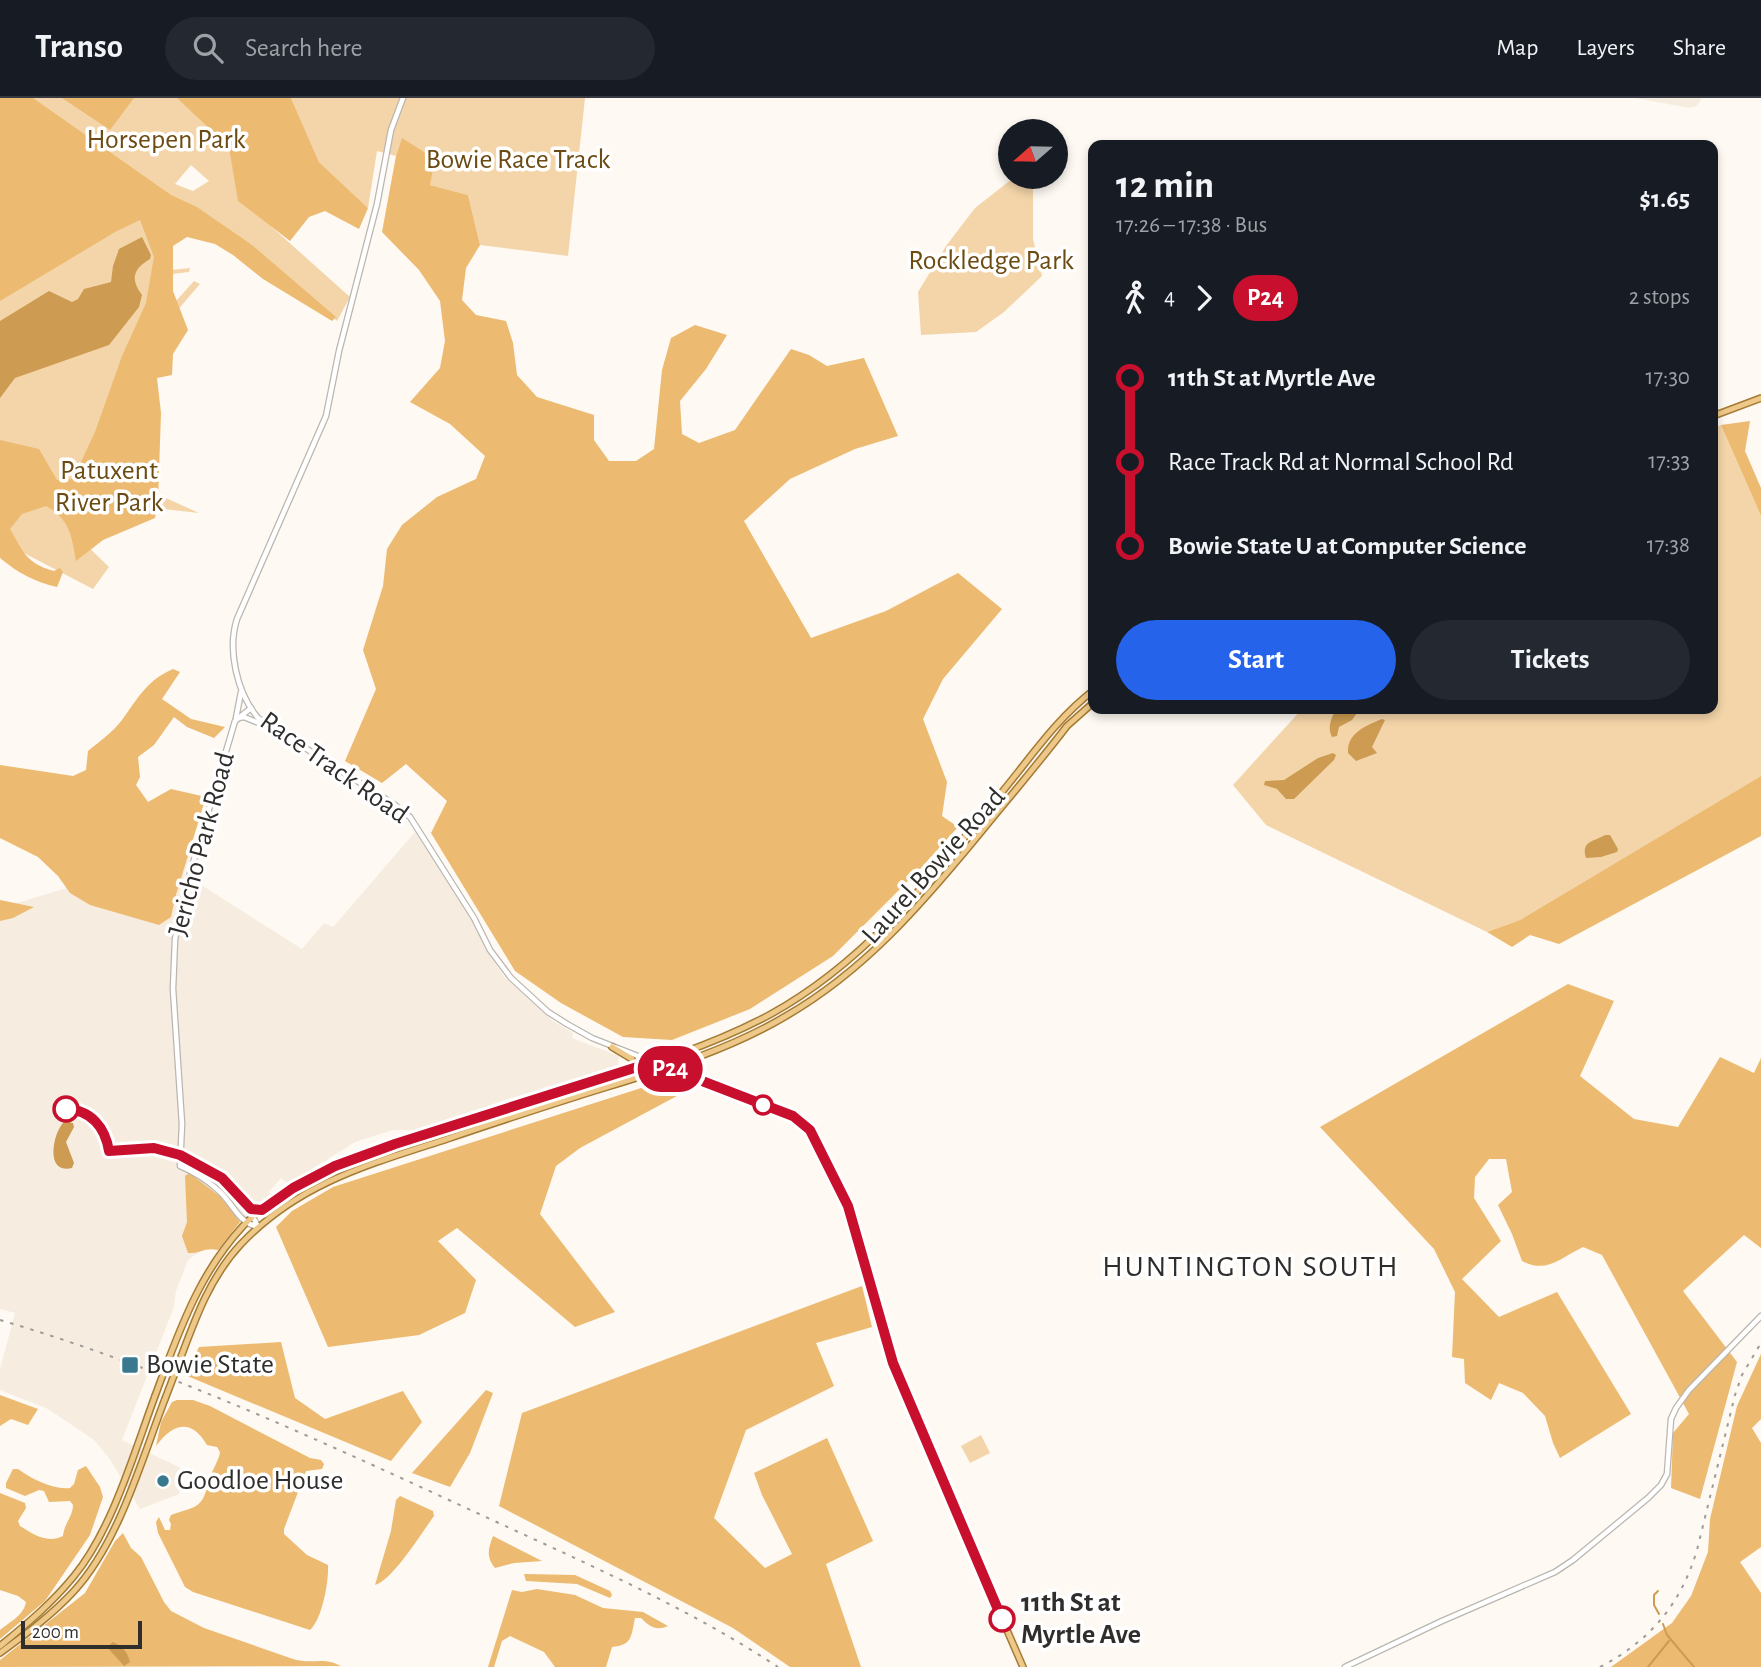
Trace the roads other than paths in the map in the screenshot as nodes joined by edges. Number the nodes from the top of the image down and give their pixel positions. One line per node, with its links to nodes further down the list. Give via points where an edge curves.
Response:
1 (403, 98): 4 (street, Race Track Road, via 391,130 323,425 234,626)
2 (1761, 398): 3 (main road)
3 (1718, 414)
4 (240, 684): 7 (street, Race Track Road); 8 (street)
5 (1088, 695): 12 (main road, Laurel Bowie Road, via 1062,718 914,898 853,956 768,1015)
6 (1088, 707): 11 (main road, Laurel Bowie Road, via 1067,726 924,901 868,957 785,1017)
7 (251, 708): 8 (street, Jericho Park Road); 9 (street, Race Track Road)
8 (236, 720): 9 (street, via 244,717); 16 (street, Jericho Park Road, via 175,934)
9 (274, 728): 10 (street, Race Track Road, via 404,811 500,965 548,1012)
10 (612, 1046): 12 (street, Race Track Road); 14 (main road, via 632,1059)
11 (688, 1060): 13 (main road, Laurel Bowie Road); 15 (main road, via 686,1067)
12 (653, 1062): 13 (main road, Race Track Road); 14 (main road, Laurel Bowie Road)
13 (666, 1068): 15 (main road, Race Track Road); 21 (main road, Laurel Bowie Road, via 333,1178 300,1195)
14 (629, 1071): 18 (main road, Laurel Bowie Road, via 335,1166)
15 (692, 1077): 25 (main road, Race Track Road, via 800,1120 810,1130 848,1206 900,1384)
16 (180, 1155): 17 (street, via 222,1178); 20 (street, Jericho Park Road, via 180,1166 212,1184)
17 (247, 1206): 18 (main road); 19 (street)
18 (262, 1210): 19 (main road, Laurel Bowie Road)
19 (254, 1217): 20 (main road, Laurel Bowie Road); 21 (street)
20 (245, 1224): 21 (street); 23 (main road, Laurel Bowie Road, bridge, via 218,1255 186,1315 94,1546 54,1599)
21 (258, 1227): 24 (main road, Laurel Bowie Road, bridge, via 219,1271 197,1314 98,1560 60,1605)
22 (1761, 1316): 26 (street, via 1676,1408 1667,1474 1648,1498 1555,1572)
23 (0, 1646)
24 (0, 1653)
25 (1023, 1667)
26 (1345, 1667)

